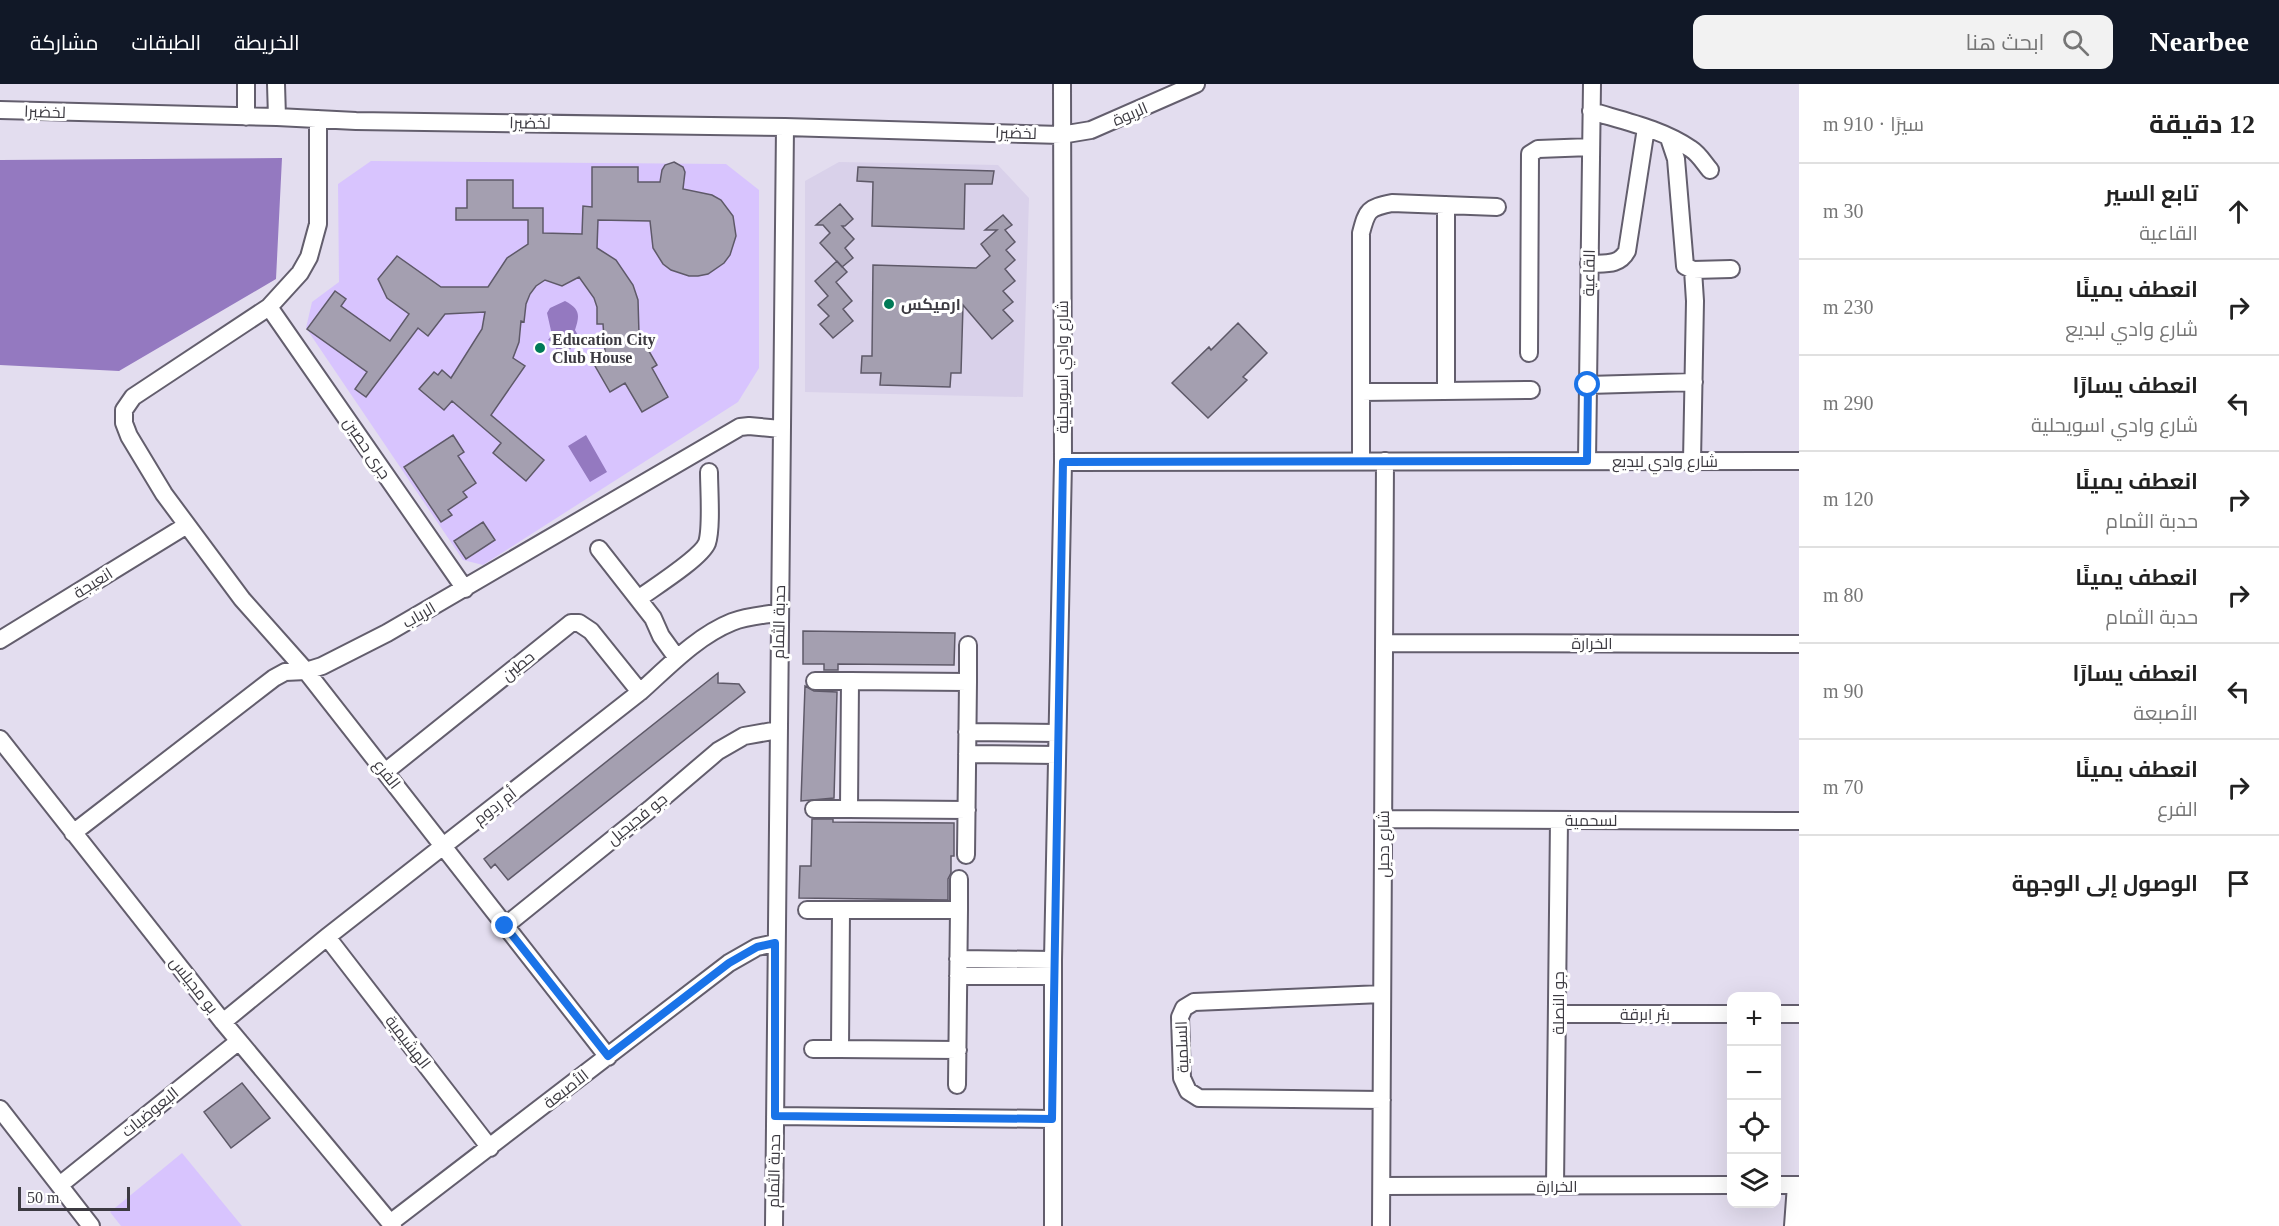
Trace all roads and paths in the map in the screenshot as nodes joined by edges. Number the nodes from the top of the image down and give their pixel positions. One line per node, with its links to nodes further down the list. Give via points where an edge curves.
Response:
1 (246, 84): 8 (street)
2 (276, 84): 9 (street)
3 (1062, 84): 13 (street, شارع وادي اسويحلية)
4 (1196, 84): 13 (street, الربوة, via 1091,130)
5 (1592, 84): 7 (street, القاعية)
6 (0, 110): 8 (street, لخضيرا)
7 (1592, 111): 12 (street); 15 (street, القاعية)
8 (246, 117): 9 (street, لخضيرا)
9 (277, 117): 10 (street, لخضيرا)
10 (318, 119): 11 (street, لخضيرا); 22 (street, via 315,242 300,273)
11 (785, 127): 13 (street, لخضيرا); 29 (street, حدبة الثمام)
12 (1646, 128): 14 (street); 19 (street, via 1627,251 1617,263)
13 (1061, 135): 35 (street, شارع وادي اسويحلية)
14 (1669, 138): 16 (street, via 1693,150); 21 (street, via 1676,159 1684,261)
15 (1591, 147): 19 (street, القاعية); 23 (street, via 1538,149 1529,158)
16 (1710, 170)
17 (1446, 205): 18 (street); 27 (street); 28 (street, via 1392,203 1366,213 1361,233)
18 (1497, 207)
19 (1589, 264): 25 (street, القاعية)
20 (1731, 269): 21 (street)
21 (1693, 270): 24 (street)
22 (268, 307): 37 (street, الفرع, via 133,397 124,410 129,436); 39 (street, جرى حصين)
23 (1529, 353)
24 (1694, 382): 25 (street); 33 (street)
25 (1588, 385): 32 (street, القاعية)
26 (1532, 390): 27 (street)
27 (1446, 391): 28 (street)
28 (1361, 392): 30 (street)
29 (781, 429): 39 (street, الرباب, via 740,427); 41 (street, حدبة الثمام)
30 (1361, 461): 31 (street, شارع وادي لبديع); 35 (street, شارع وادي لبديع)
31 (1385, 461): 32 (street, شارع وادي لبديع); 43 (street, شارع دحيل)
32 (1587, 461): 33 (street, شارع وادي لبديع)
33 (1692, 461): 34 (street, شارع وادي لبديع)
34 (1799, 461)
35 (1063, 462): 54 (street, شارع وادي اسويحلية)
36 (709, 472): 40 (street, via 707,543 695,557)
37 (187, 525): 42 (street, انعيجة); 47 (street, الفرع, via 258,619)
38 (599, 549): 40 (street)
39 (465, 588): 47 (street, الرباب, via 387,633 322,666)
40 (638, 599): 46 (street, via 668,629)
41 (778, 614): 46 (street, أم ردوم, via 731,622); 52 (street, حدبة الثمام)
42 (0, 640)
43 (1384, 643): 44 (street, الخرارة); 62 (street, شارع دحيل)
44 (1799, 644)
45 (968, 645): 50 (street)
46 (682, 654): 51 (street, أم ردوم)
47 (306, 670): 58 (street, الفرع); 65 (street, الرباب, via 285,672 274,678)
48 (815, 681): 49 (street)
49 (850, 681): 50 (street); 60 (street)
50 (968, 682): 53 (street)
51 (640, 692): 58 (street, حطين, via 591,631 571,623); 66 (street, أم ردوم)
52 (778, 730): 72 (street, جو فحيحيل, via 744,736 718,751); 74 (street, حدبة الثمام)
53 (967, 732): 54 (street); 56 (street)
54 (1057, 733): 57 (street, شارع وادي اسويحلية)
55 (0, 739): 65 (street, بو مجيلس)
56 (967, 754): 57 (street); 61 (street)
57 (1057, 755): 76 (street, شارع وادي اسويحلية)
58 (385, 772): 66 (street, الفرع)
59 (814, 809): 60 (street)
60 (849, 809): 61 (street)
61 (967, 810): 67 (street)
62 (1383, 819): 63 (street, لسحمية); 77 (street, شارع دحيل)
63 (1559, 820): 64 (street, لسحمية); 78 (street, جو النصلة)
64 (1799, 821)
65 (73, 833): 82 (street, بو مجيلس)
66 (443, 846): 72 (street, الفرع); 73 (street, أم ردوم)
67 (966, 855)
68 (959, 879): 71 (street)
69 (807, 910): 70 (street)
70 (841, 910): 71 (street); 85 (street)
71 (959, 910): 75 (street)
72 (505, 926): 87 (street, الفرع)
73 (327, 937): 82 (street, أم ردوم); 93 (street, الهشيمية)
74 (775, 943): 87 (street, الأصبعة, via 757,947 729,963); 91 (street, حدبة الثمام)
75 (958, 968): 76 (street); 86 (street)
76 (1053, 968): 92 (street, شارع وادي اسويحلية)
77 (1383, 994): 89 (street, شارع دحيل); 89 (street, السلمية, via 1194,1002 1184,1008 1180,1017 1182,1078 1188,1091 1199,1098)
78 (1558, 1014): 79 (street, بئر ابرقة); 99 (street, جو النصلة)
79 (1727, 1014)
80 (1781, 1014): 81 (street)
81 (1799, 1014)
82 (223, 1022): 83 (street, بو مجيلس)
83 (238, 1041): 94 (street, البعوضيات); 100 (street, بو مجيلس)
84 (813, 1049): 85 (street)
85 (840, 1049): 86 (street)
86 (958, 1050): 88 (street)
87 (608, 1056): 93 (street, الأصبعة)
88 (957, 1085)
89 (1382, 1100): 98 (street, شارع دحيل)
90 (0, 1109): 94 (street)
91 (775, 1116): 92 (street, حدبة الثمام); 102 (street, حدبة الثمام)
92 (1052, 1119): 103 (street, شارع وادي اسويحلية)
93 (490, 1148): 100 (street, الأصبعة)
94 (61, 1184): 101 (street)
95 (1727, 1185): 99 (street, الخرارة)
96 (1781, 1185): 97 (street)
97 (1797, 1185): 105 (street)
98 (1382, 1186): 99 (street, الخرارة); 104 (street, شارع دحيل)
99 (1555, 1186)
100 (392, 1224)
101 (92, 1226)
102 (774, 1226)
103 (1053, 1226)
104 (1381, 1226)
105 (1793, 1226)

